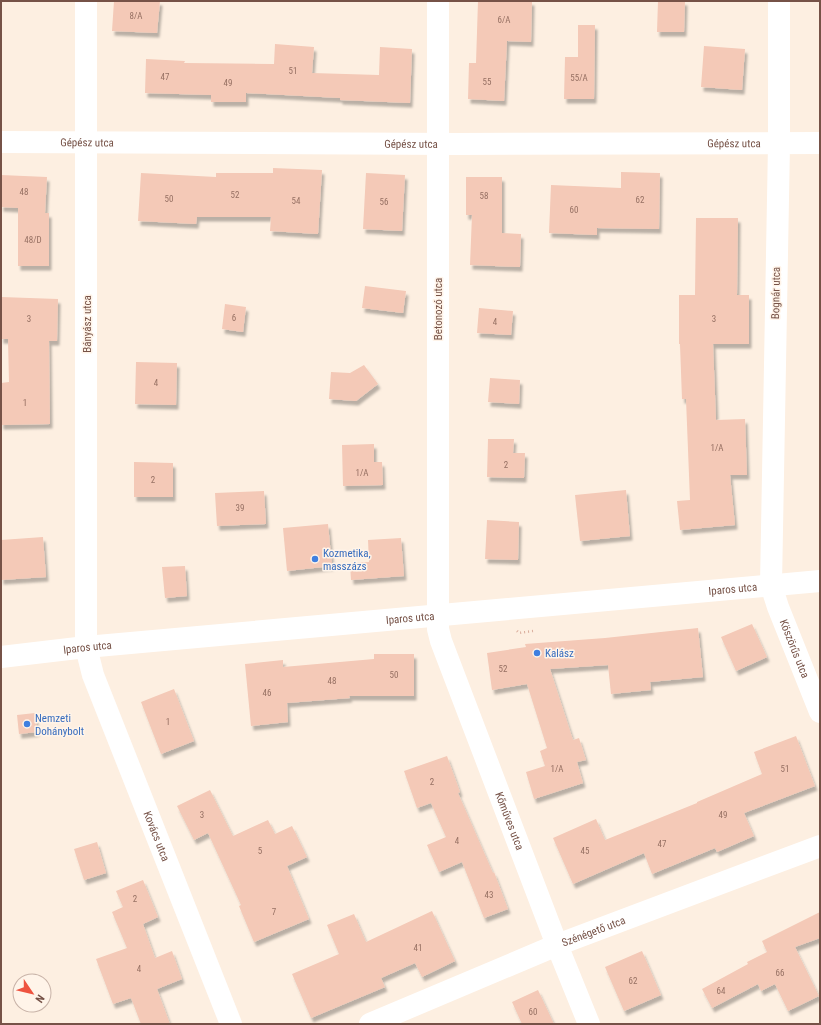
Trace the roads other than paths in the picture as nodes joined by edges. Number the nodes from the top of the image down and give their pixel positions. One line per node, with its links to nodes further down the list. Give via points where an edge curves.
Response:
1 (86, 1): 5 (street, Bányász utca)
2 (438, 1): 7 (street, Betonozó utca)
3 (778, 1): 8 (street, Bognár utca)
4 (1, 142): 5 (street, Gépész utca)
5 (87, 143): 7 (street, Gépész utca); 12 (street, Bányász utca)
6 (820, 143): 8 (street, Gépész utca)
7 (438, 144): 8 (street, Gépész utca); 11 (street, Betonozó utca)
8 (779, 144): 10 (street, Bognár utca)
9 (820, 581): 10 (street, Iparos utca)
10 (771, 585): 11 (street, Iparos utca); 14 (street, Köszörűs utca)
11 (438, 616): 12 (street, Iparos utca); 16 (street, Kőműves utca, via 441,641)
12 (86, 647): 13 (street, Iparos utca); 17 (street, Kovács utca, via 93,676)
13 (1, 657)
14 (820, 712)
15 (820, 846): 16 (street, Szénégető utca)
16 (557, 945): 18 (street, Szénégető utca); 19 (street, Kőműves utca)
17 (231, 1024)
18 (370, 1024)
19 (589, 1024)

